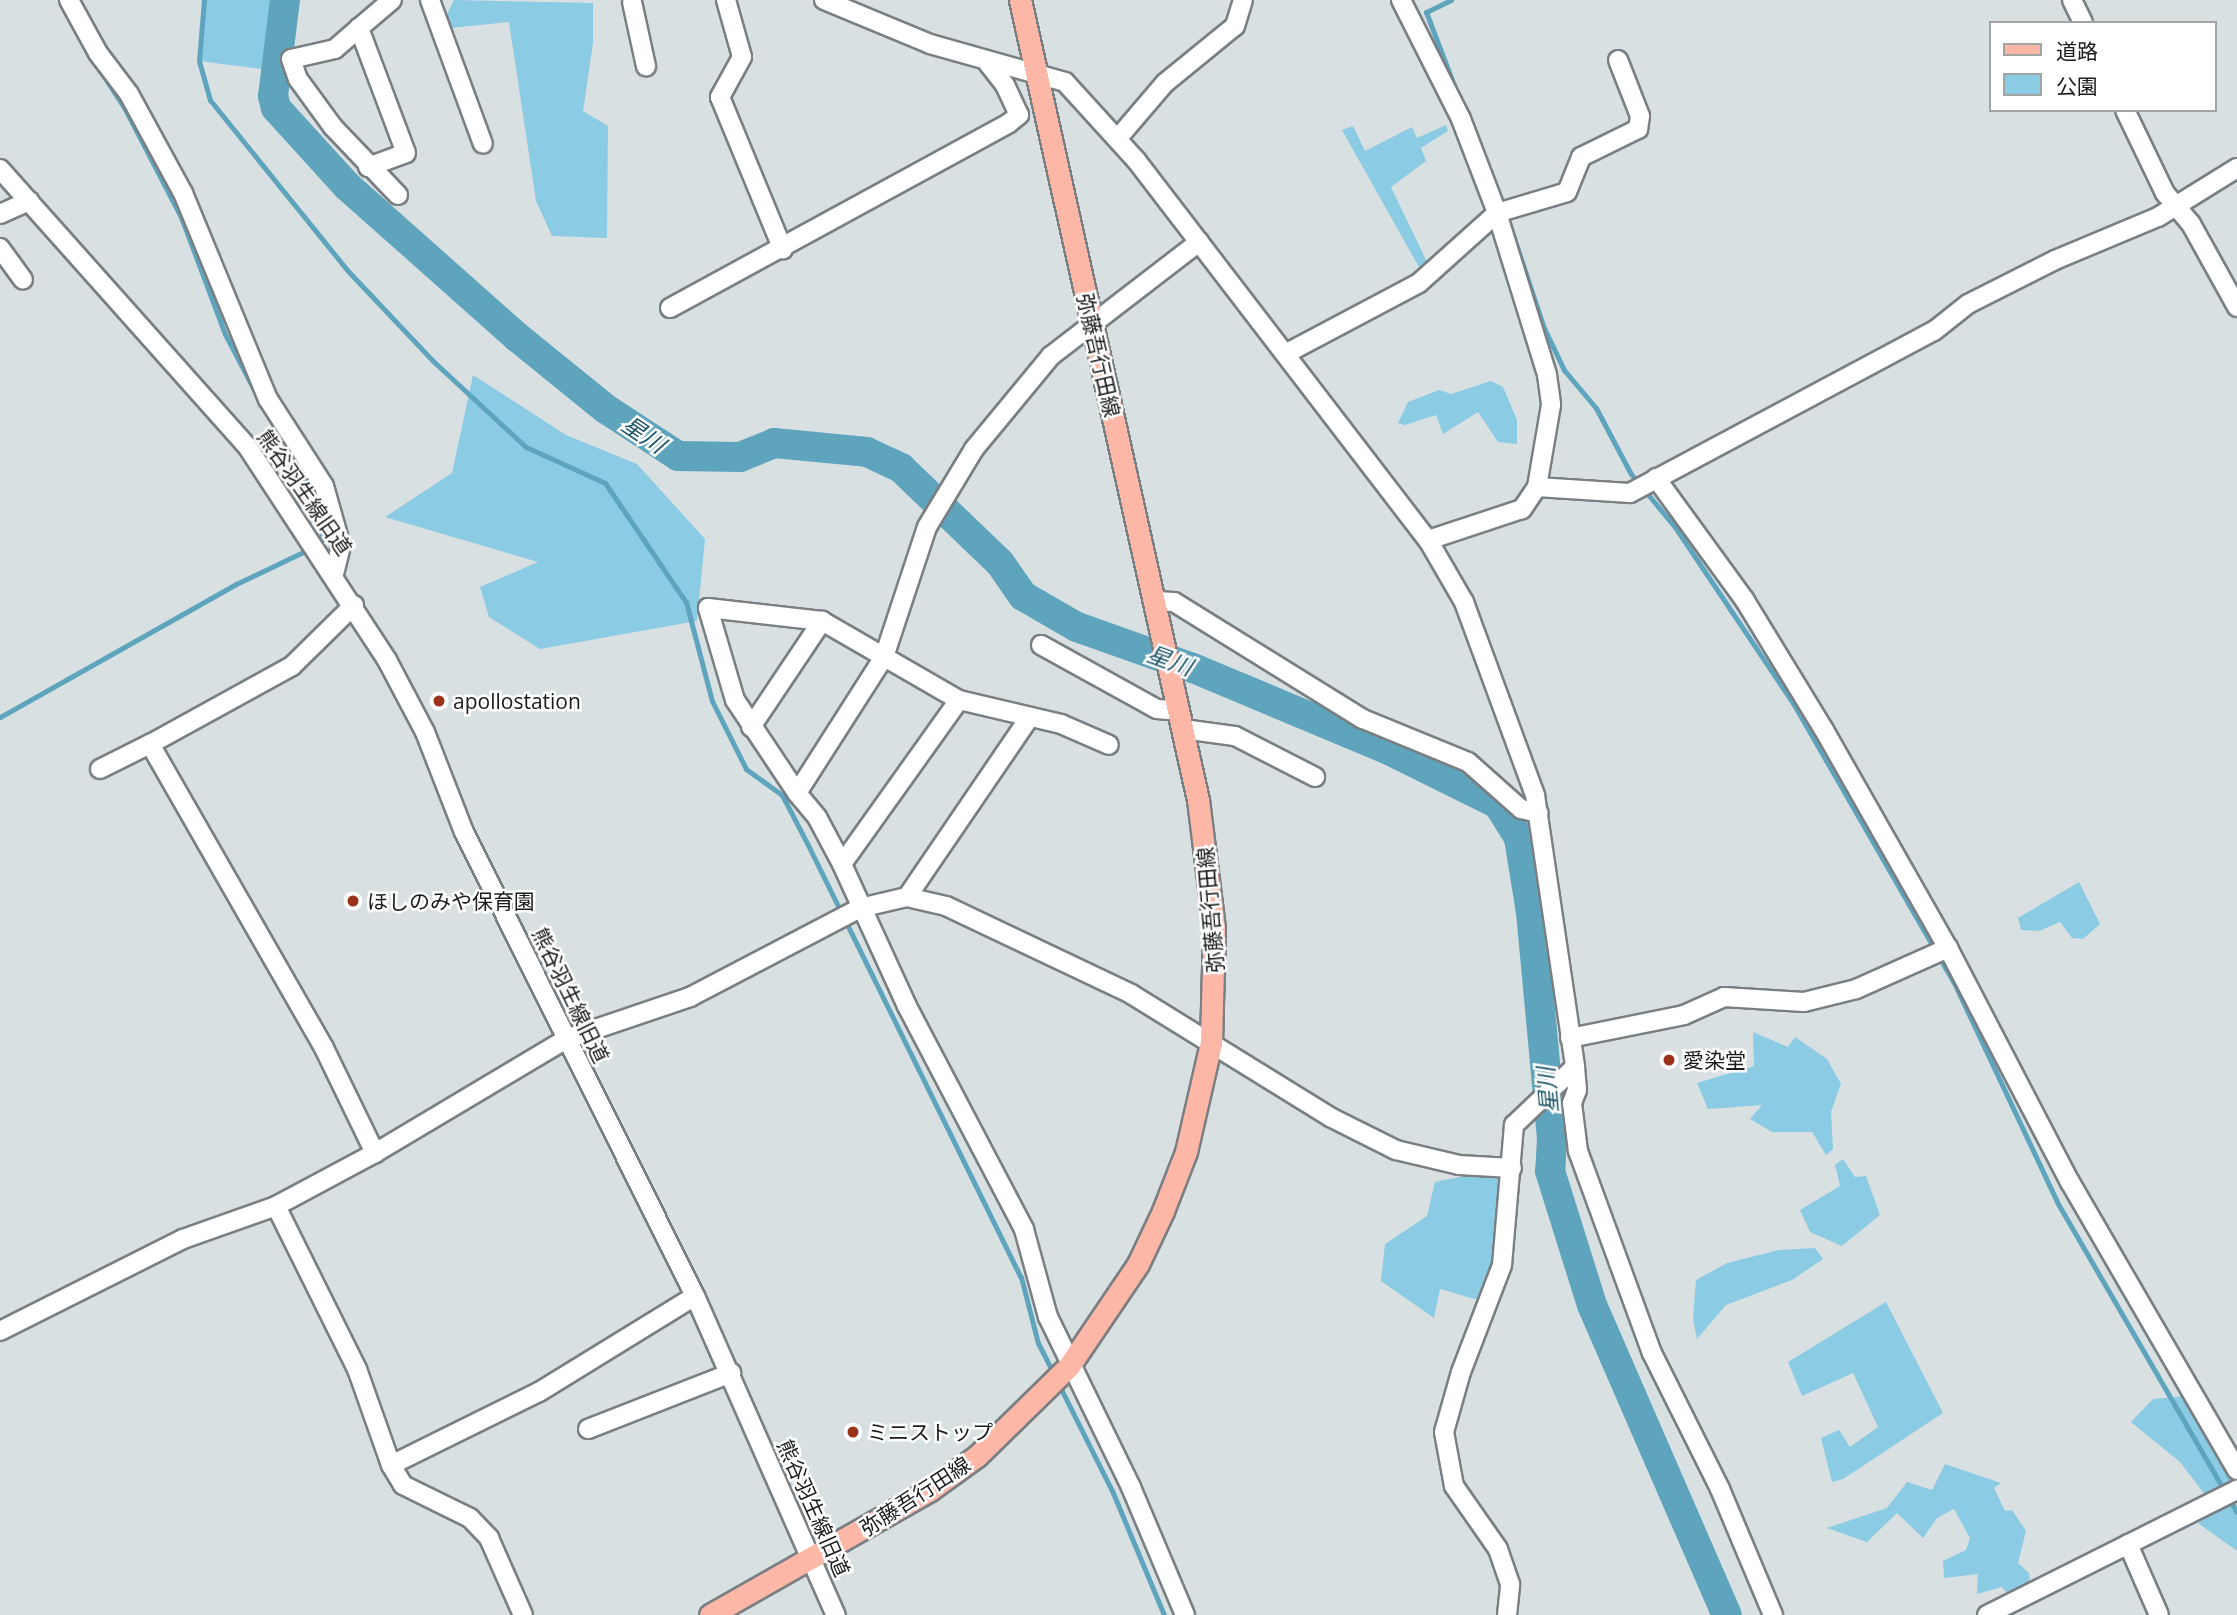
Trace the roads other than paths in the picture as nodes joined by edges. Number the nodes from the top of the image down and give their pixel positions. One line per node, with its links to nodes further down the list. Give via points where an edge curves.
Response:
1 (69, 0): 39 (street, via 98,53 129,94 183,193 268,399 324,486 341,546)
2 (392, 0): 12 (street)
3 (430, 0): 19 (street)
4 (726, 0): 30 (street, via 742,57 720,97)
5 (824, 0): 14 (street)
6 (1020, 0): 16 (main road, 弥藤吾行田線)
7 (1243, 0): 18 (street, via 1235,26 1166,83)
8 (1401, 0): 26 (street, via 1461,119)
9 (2072, 0): 11 (street)
10 (635, 1): 15 (street)
11 (2082, 21)
12 (359, 28): 20 (street, via 406,153); 20 (street, via 335,49 291,59 298,79)
13 (1618, 60): 26 (street, via 1640,116 1639,129 1581,157 1567,192)
14 (988, 63): 16 (street); 30 (street, via 1005,85 1019,116 888,186)
15 (646, 66)
16 (1037, 74): 18 (street, via 1065,82); 34 (main road, 弥藤吾行田線)
17 (2126, 112): 25 (street, via 2165,193)
18 (1118, 138): 28 (street)
19 (482, 144)
20 (368, 167): 23 (street)
21 (2237, 168): 25 (street)
22 (0, 169): 24 (street, 熊谷羽生線旧道)
23 (398, 195)
24 (29, 201): 27 (street); 39 (street, 熊谷羽生線旧道, via 247,446)
25 (2176, 204): 32 (street); 36 (street, via 2158,217 2055,260 1968,304 1934,331)
26 (1497, 213): 35 (street, via 1419,283); 37 (street, via 1547,375 1551,405)
27 (0, 214)
28 (1199, 243): 34 (street); 35 (street)
29 (0, 248): 31 (street)
30 (783, 250): 33 (street)
31 (23, 280)
32 (2237, 307)
33 (670, 309)
34 (1091, 321): 41 (main road, 弥藤吾行田線); 44 (street, via 1051,356 974,449 927,527)
35 (1287, 354): 38 (street)
36 (1656, 478): 37 (street, via 1630,493); 58 (street, via 1744,599)
37 (1536, 488): 38 (street, via 1522,509)
38 (1428, 540): 54 (street, via 1464,603)
39 (334, 574): 40 (street, 熊谷羽生線旧道)
40 (354, 605): 49 (street, via 292,666); 59 (street, 熊谷羽生線旧道, via 425,732 464,832)
41 (1157, 607): 46 (main road, 弥藤吾行田線); 54 (street, via 1174,602 1363,719 1468,762 1521,808)
42 (822, 621): 44 (street); 48 (street); 48 (street, via 708,608 735,700)
43 (1041, 645): 46 (street, via 1157,709)
44 (884, 657): 45 (street); 53 (street)
45 (959, 700): 47 (street); 55 (street)
46 (1180, 713): 52 (street); 61 (main road, 弥藤吾行田線, via 1214,928)
47 (1030, 717): 50 (street); 56 (street)
48 (751, 727): 53 (street)
49 (150, 744): 51 (street); 63 (street, via 324,1048)
50 (1109, 745)
51 (100, 769)
52 (1315, 776)
53 (797, 793): 55 (street, via 817,817)
54 (1539, 813): 60 (street)
55 (842, 864): 57 (street)
56 (907, 897): 57 (street); 61 (street, via 946,906 1046,952 1131,993)
57 (860, 908): 59 (street, via 690,997); 68 (street, via 1024,1229 1048,1317)
58 (1948, 948): 60 (street, via 1856,989 1804,1002 1724,998 1684,1015); 72 (street, via 2070,1182)
59 (566, 1038): 63 (street); 66 (street, 熊谷羽生線旧道)
60 (1570, 1038): 62 (street)
61 (1211, 1043): 64 (street, via 1330,1117 1396,1150 1459,1165); 68 (main road, 弥藤吾行田線, via 1186,1152 1163,1211 1132,1274)
62 (1574, 1067): 64 (street, via 1514,1125); 81 (street, via 1577,1090 1572,1103 1578,1151 1607,1238 1657,1363 1720,1489)
63 (375, 1153): 65 (street)
64 (1512, 1168): 80 (street, via 1502,1265 1461,1372 1444,1432 1454,1486 1498,1549 1506,1572 1510,1584)
65 (276, 1206): 67 (street, via 183,1239); 71 (street, via 357,1369)
66 (695, 1296): 69 (street, 熊谷羽生線旧道); 71 (street, via 538,1392)
67 (0, 1331)
68 (1069, 1366): 75 (main road, 弥藤吾行田線, via 977,1456 877,1524); 79 (street, via 1131,1487)
69 (731, 1373): 70 (street); 75 (street, 熊谷羽生線旧道)
70 (588, 1429)
71 (391, 1465): 76 (street, via 403,1485 470,1518 488,1538)
72 (2237, 1470)
73 (2237, 1490): 74 (street)
74 (2128, 1544): 82 (street); 83 (street)
75 (811, 1560): 77 (main road, 弥藤吾行田線); 78 (street, 熊谷羽生線旧道)
76 (523, 1615)
77 (710, 1615)
78 (836, 1615)
79 (1185, 1615)
80 (1507, 1615)
81 (1773, 1615)
82 (1987, 1615)
83 (2159, 1615)

